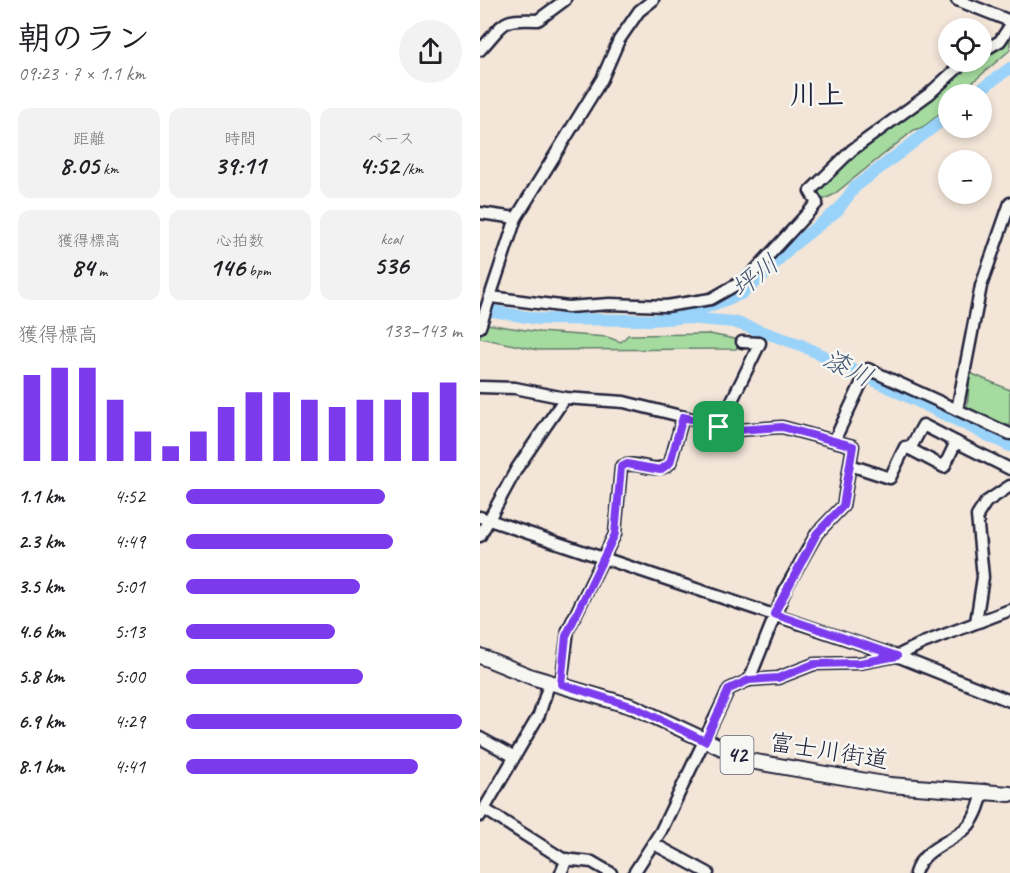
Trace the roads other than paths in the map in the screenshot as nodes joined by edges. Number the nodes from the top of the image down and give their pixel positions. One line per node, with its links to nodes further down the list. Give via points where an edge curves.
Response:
1 (565, 0): 8 (street, via 538,20 503,22)
2 (653, 0): 12 (street, via 639,10 619,40 602,80)
3 (957, 0): 4 (street)
4 (985, 5): 5 (street)
5 (1010, 21)
6 (1010, 26): 7 (street)
7 (992, 46)
8 (480, 50)
9 (953, 72): 13 (street, via 852,150 810,191 817,203 748,278 711,299 666,306 568,307)
10 (1008, 208): 18 (street, via 981,286)
11 (480, 213): 12 (street)
12 (516, 218): 13 (street)
13 (491, 297): 14 (street)
14 (481, 325)
15 (742, 342): 20 (street, via 760,343)
16 (480, 387): 17 (street, via 515,388)
17 (565, 398): 19 (street, via 624,402); 28 (street)
18 (957, 410): 21 (street); 22 (street, via 868,369)
19 (683, 417): 20 (street); 30 (street, via 666,467 621,467 615,534)
20 (719, 427): 22 (street, via 782,427)
21 (1010, 434)
22 (834, 441): 25 (street, via 853,446)
23 (956, 442): 24 (street, via 923,425); 24 (street, via 944,467); 26 (street)
24 (910, 449): 25 (street, via 905,447 890,478)
25 (850, 465): 32 (street, via 843,506 817,533)
26 (1010, 469)
27 (1010, 486): 33 (street, via 979,509 982,577)
28 (484, 518): 29 (street); 30 (street)
29 (480, 536)
30 (602, 557): 32 (street); 37 (street, via 566,636)
31 (1010, 610): 33 (street)
32 (774, 614): 34 (street); 36 (street)
33 (976, 622): 34 (street)
34 (897, 656): 36 (street, via 860,663 814,664 778,678); 38 (street)
35 (480, 657): 37 (main road, 富士川街道 / 42)
36 (749, 680): 40 (street, via 729,689)
37 (556, 682): 40 (main road, 富士川街道 / 42, via 634,707); 41 (street)
38 (1010, 701)
39 (480, 738): 41 (street)
40 (705, 741): 42 (main road, 富士川街道 / 42, via 767,765 890,784); 45 (street)
41 (513, 756): 44 (street)
42 (984, 790): 43 (main road, 富士川街道 / 42); 51 (street, via 968,827 920,861)
43 (1010, 794)
44 (482, 812): 46 (street)
45 (654, 844): 49 (street); 50 (street)
46 (567, 859): 47 (street); 48 (street, via 592,862)
47 (561, 873)
48 (611, 873)
49 (634, 873)
50 (708, 873)
51 (915, 873)

